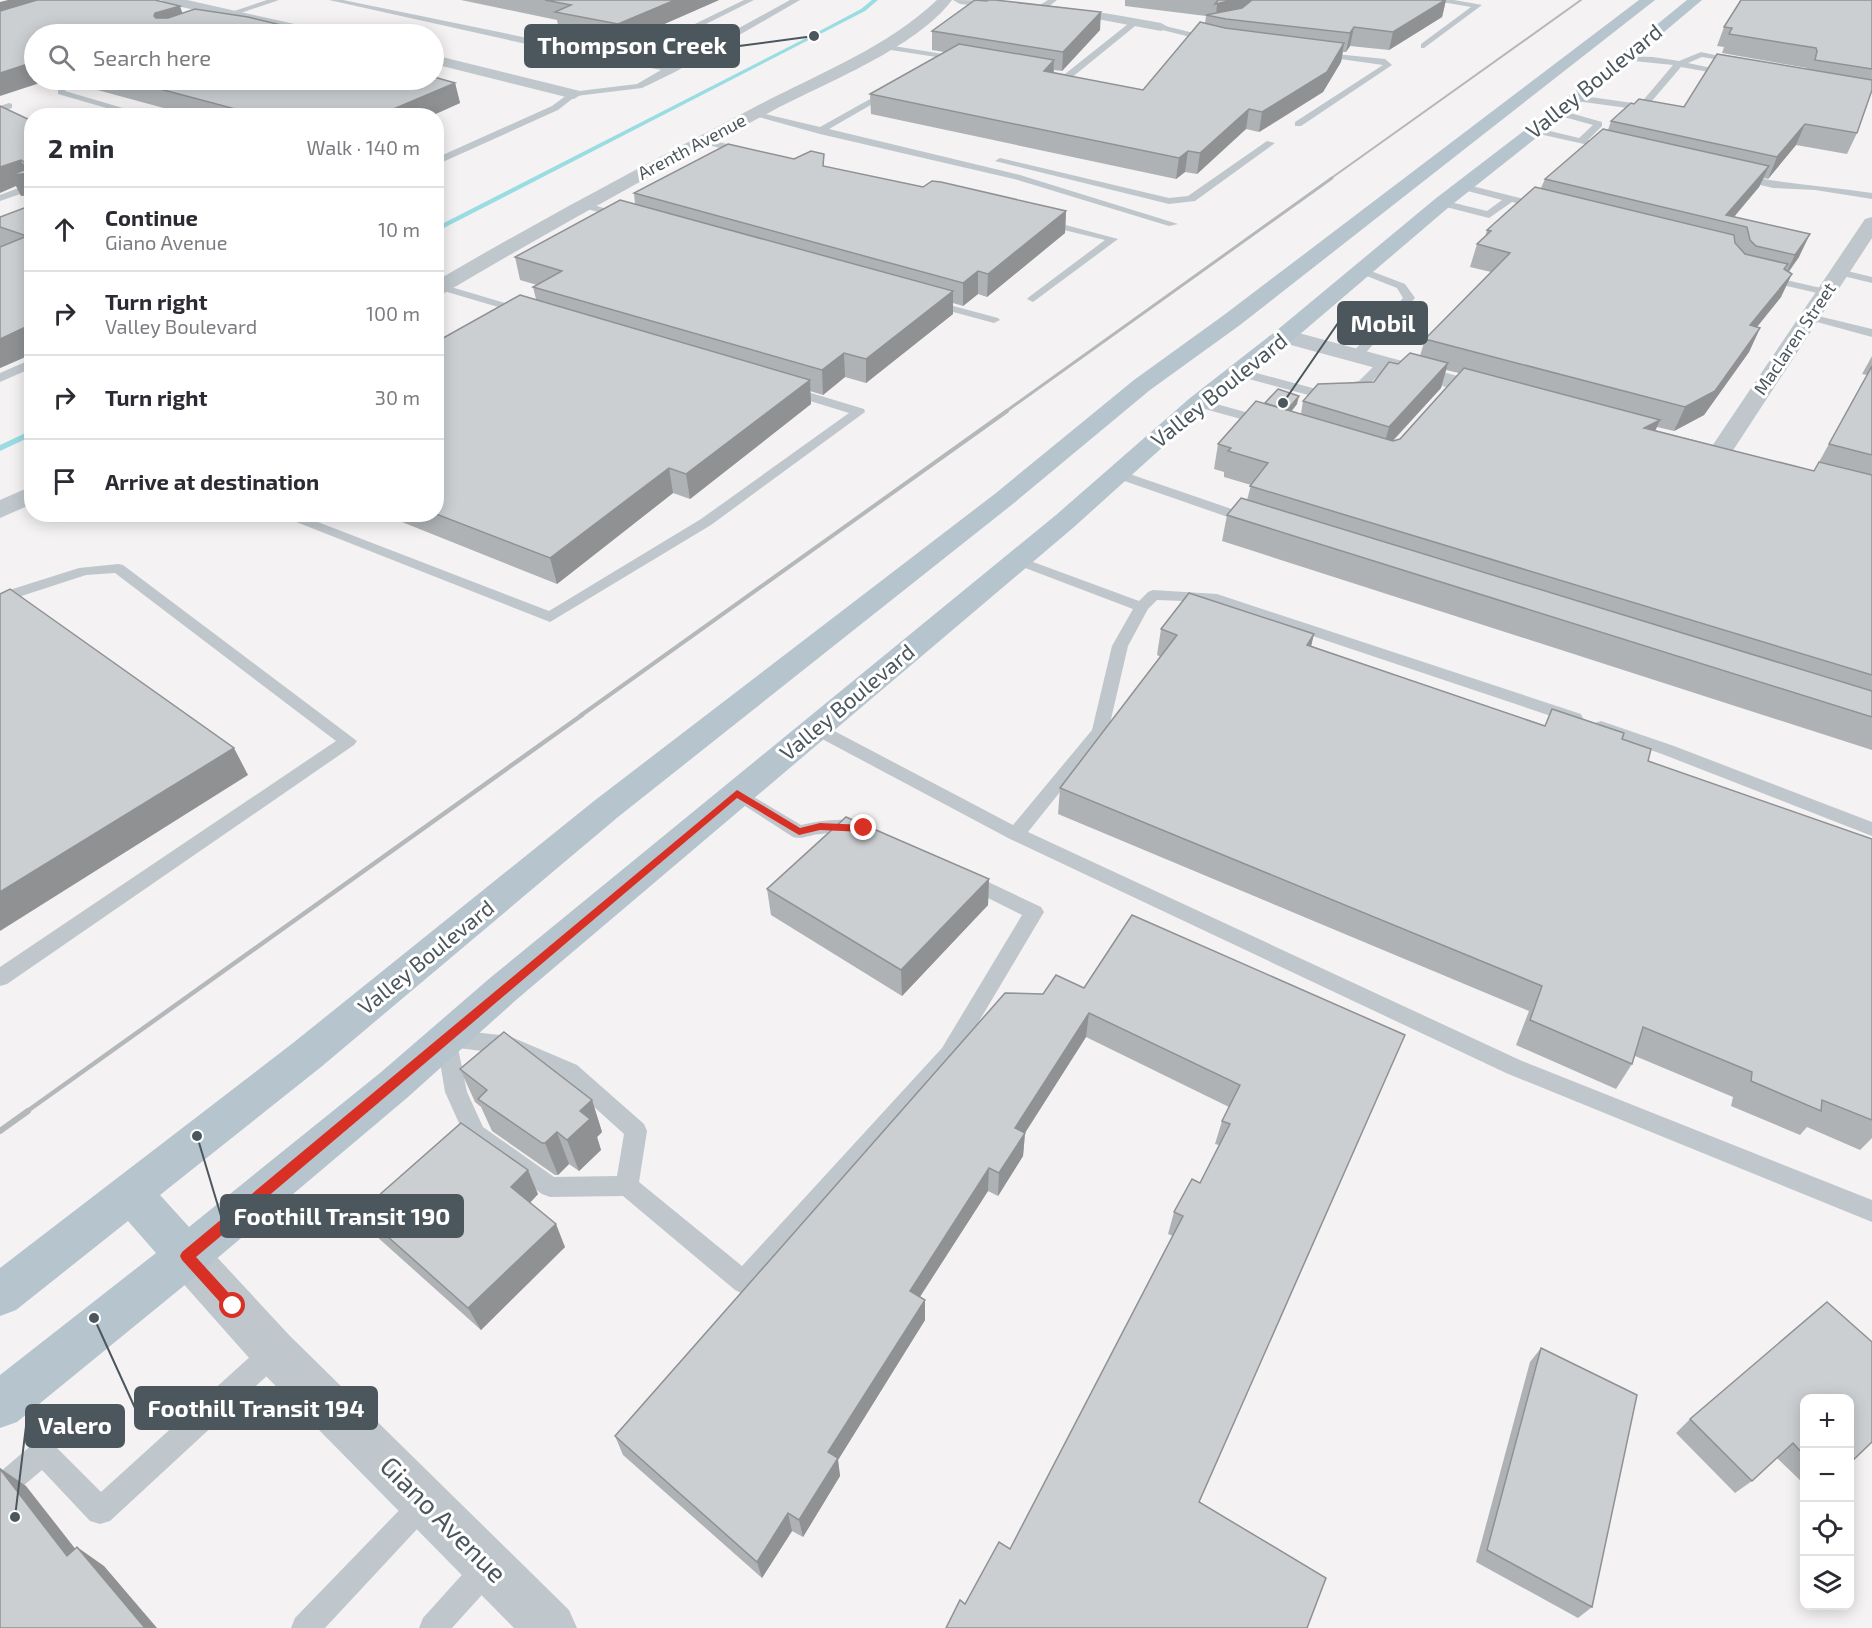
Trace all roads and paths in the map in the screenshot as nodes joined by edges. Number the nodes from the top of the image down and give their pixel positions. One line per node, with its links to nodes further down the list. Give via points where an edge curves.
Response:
1 (168, 0): 13 (street)
2 (276, 0): 13 (lane)
3 (333, 0): 18 (lane)
4 (750, 0): 28 (lane)
5 (796, 0): 32 (lane)
6 (945, 0): 23 (street, Arenth Avenue, via 933,13)
7 (960, 0): 12 (street)
8 (1053, 0): 12 (lane)
9 (1434, 0): 24 (lane, via 1478,4)
10 (1648, 0): 14 (main road, Valley Boulevard)
11 (1695, 0): 26 (main road, Valley Boulevard)
12 (1040, 9): 16 (street)
13 (231, 14): 15 (lane); 17 (street)
14 (1627, 16): 26 (main road, via 1613,47 1614,53); 77 (main road, Valley Boulevard)
15 (208, 21)
16 (1136, 22): 21 (street); 33 (lane, via 1067,77)
17 (276, 24)
18 (444, 24)
19 (444, 24): 28 (lane)
20 (1196, 26): 21 (lane)
21 (1161, 27): 22 (lane)
22 (1222, 42)
23 (881, 46): 27 (lane); 41 (street, Arenth Avenue)
24 (1424, 46)
25 (1312, 53): 42 (lane, via 1388,65)
26 (1624, 58): 31 (lane); 38 (main road, Valley Boulevard)
27 (966, 59)
28 (626, 61): 32 (lane)
29 (444, 62): 37 (street)
30 (1746, 62): 31 (lane, via 1701,54)
31 (1679, 64): 34 (lane); 38 (lane, via 1642,107)
32 (672, 70): 37 (lane, via 639,86)
33 (1034, 71)
34 (1744, 75)
35 (901, 85): 44 (lane)
36 (61, 90): 39 (lane)
37 (574, 94): 51 (lane, via 555,108)
38 (1576, 98): 40 (main road, Valley Boulevard)
39 (118, 108)
40 (1556, 112): 43 (main road, Valley Boulevard); 46 (lane, via 1599,124)
41 (753, 114): 44 (lane); 45 (street, Arenth Avenue)
42 (1298, 124)
43 (1533, 130): 46 (lane); 53 (main road, Valley Boulevard)
44 (820, 131): 50 (lane)
45 (703, 141): 49 (lane); 59 (street, Arenth Avenue)
46 (1581, 141): 48 (lane)
47 (1269, 143): 50 (lane, via 1191,199 1169,201 964,153)
48 (1615, 149)
49 (759, 154)
50 (926, 156): 64 (lane, via 1017,177)
51 (444, 158)
52 (1728, 175): 55 (lane, via 1773,185)
53 (1464, 187): 57 (lane); 58 (main road, Valley Boulevard)
54 (24, 189): 56 (lane)
55 (1872, 196)
56 (0, 198)
57 (1509, 199): 58 (lane, via 1489,216); 60 (lane)
58 (1442, 202): 65 (main road, Valley Boulevard)
59 (583, 204): 61 (lane); 69 (street, Arenth Avenue)
60 (1551, 208)
61 (638, 220)
62 (1033, 220): 72 (lane, via 1113,239)
63 (1872, 223): 66 (street, Maclaren Street)
64 (1173, 224)
65 (1363, 271): 77 (main road, Valley Boulevard); 79 (lane, via 1401,286 1409,298)
66 (1839, 272): 68 (lane); 71 (street, Maclaren Street)
67 (1752, 276): 71 (lane)
68 (1872, 280)
69 (444, 286)
70 (444, 290): 74 (lane)
71 (1826, 292): 75 (street, Maclaren Street)
72 (1033, 299)
73 (925, 301): 76 (lane)
74 (543, 317)
75 (1810, 317): 78 (lane); 88 (street, Maclaren Street)
76 (994, 320)
77 (1258, 328): 79 (street); 82 (main road, Valley Boulevard); 106 (main road, Valley Boulevard, via 1142,385 1005,498 606,808 307,1055)
78 (1872, 333)
79 (1356, 356): 80 (street)
80 (1384, 363): 82 (lane, via 1363,384 1312,398); 85 (street, via 1451,387)
81 (24, 367): 83 (lane)
82 (1238, 372): 86 (main road, Valley Boulevard)
83 (0, 378)
84 (769, 384): 92 (lane, via 859,412 706,522 550,617)
85 (1512, 398)
86 (1198, 404): 87 (lane); 89 (main road, Valley Boulevard)
87 (1276, 425)
88 (1718, 455)
89 (1118, 474): 93 (lane); 94 (main road, Valley Boulevard)
90 (24, 498): 91 (street)
91 (0, 510)
92 (304, 522)
93 (1269, 526)
94 (1017, 560): 96 (lane); 97 (main road, Valley Boulevard)
95 (0, 598): 103 (lane, via 84,572 118,568 348,741)
96 (1142, 607): 99 (lane, via 1154,595 1212,597 1668,750); 101 (lane, via 1120,646 1100,732)
97 (815, 728): 98 (main road, Valley Boulevard); 101 (lane)
98 (737, 793): 100 (lane, via 799,832 820,826 864,828); 104 (main road, Valley Boulevard)
99 (1872, 829)
100 (875, 834)
101 (1016, 834): 107 (lane, via 1514,1067)
102 (949, 870): 105 (lane, via 1034,912 949,1054 743,1282)
103 (0, 978)
104 (446, 1038): 105 (lane, via 456,1092 475,1134 550,1187); 105 (lane, via 509,1045 569,1071 636,1131); 108 (main road, Valley Boulevard)
105 (627, 1186)
106 (131, 1194): 108 (main road); 109 (main road, Valley Boulevard)
107 (1872, 1211)
108 (187, 1256): 110 (street, Giano Avenue); 111 (main road, Valley Boulevard)
109 (0, 1295)
110 (274, 1352): 112 (lane, via 100,1511 43,1452); 113 (street, Giano Avenue)
111 (0, 1405)
112 (0, 1489)
113 (425, 1503): 114 (street, Giano Avenue); 115 (lane)
114 (489, 1566): 116 (lane); 117 (street, Giano Avenue)
115 (305, 1628)
116 (433, 1628)
117 (551, 1628)

